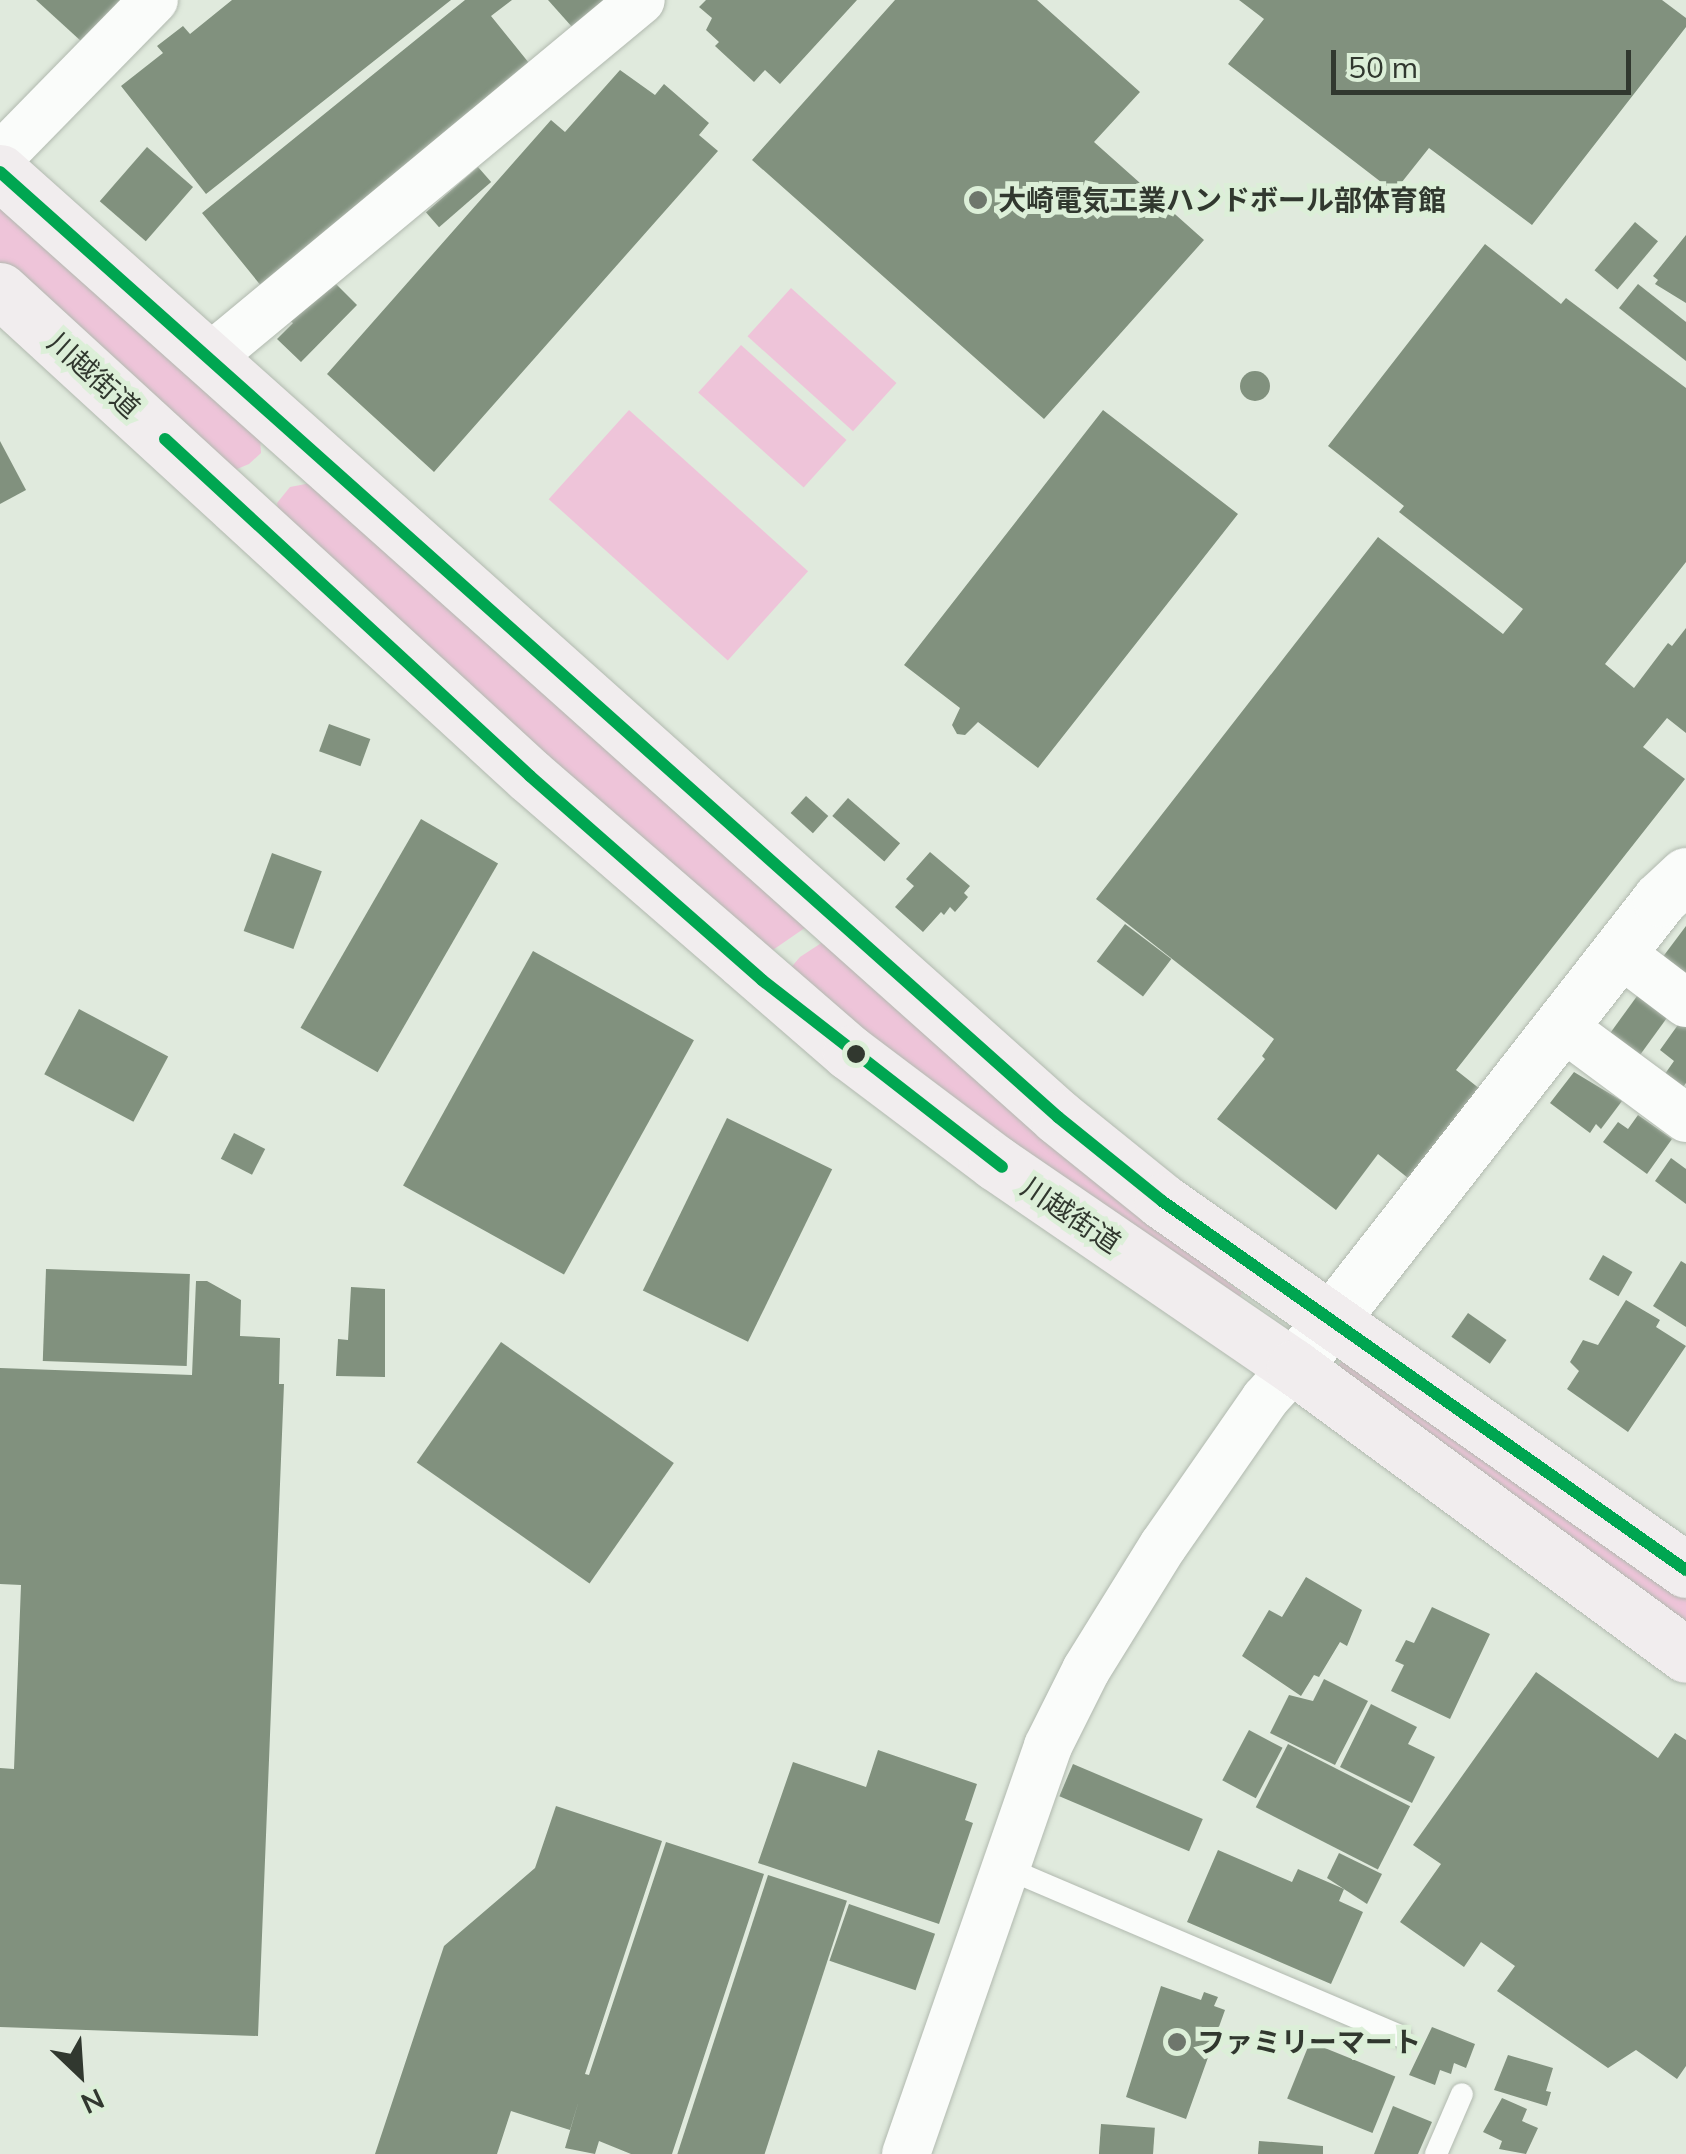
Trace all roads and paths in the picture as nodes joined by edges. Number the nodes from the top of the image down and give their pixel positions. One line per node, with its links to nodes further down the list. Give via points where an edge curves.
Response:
1 (154, 0): 3 (street)
2 (641, 0): 6 (street)
3 (0, 157)
4 (0, 172): 6 (highway)
5 (0, 290): 13 (highway, 川越街道, via 762,980 996,1163)
6 (208, 359): 12 (highway, via 1058,1118)
7 (1686, 874): 8 (street)
8 (1620, 953): 9 (street); 10 (street)
9 (1686, 1003)
10 (1563, 1027): 11 (street); 12 (street)
11 (1686, 1118)
12 (1328, 1320): 13 (street); 14 (highway)
13 (1294, 1367): 15 (highway, 川越街道); 16 (street, via 1163,1546 1086,1670 1048,1746)
14 (1686, 1570)
15 (1686, 1654)
16 (1006, 1868): 17 (lane); 19 (street)
17 (1400, 2036)
18 (1462, 2094): 20 (lane)
19 (906, 2154)
20 (1436, 2154)

